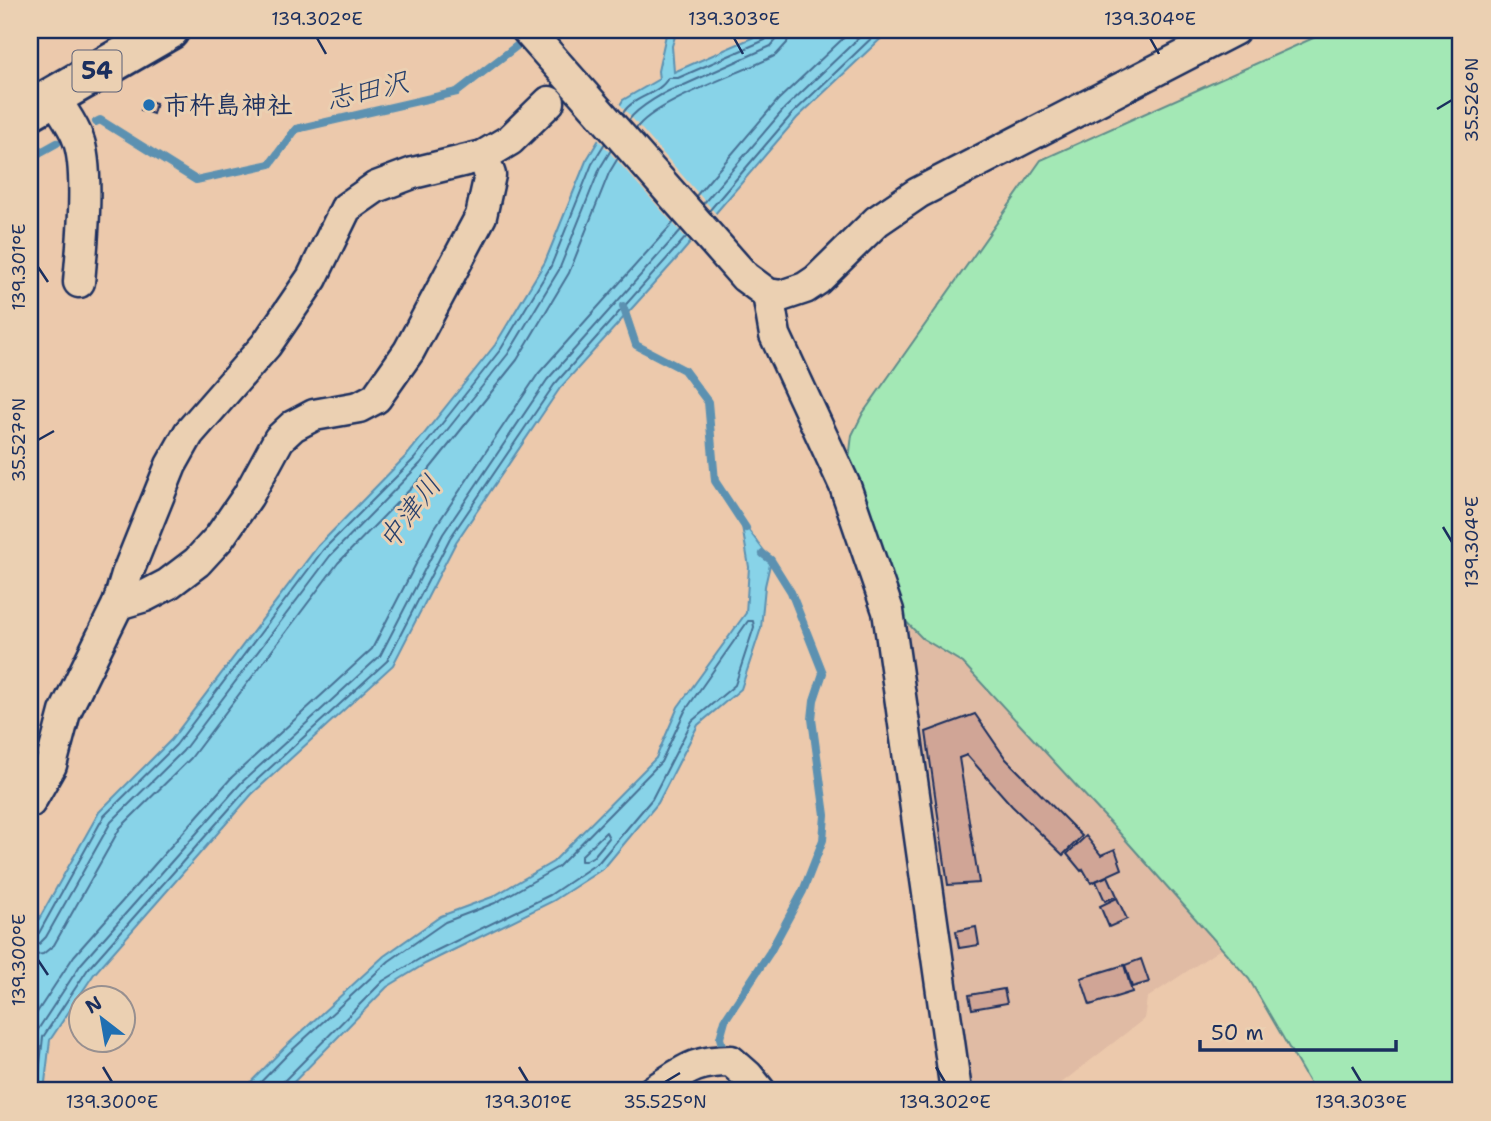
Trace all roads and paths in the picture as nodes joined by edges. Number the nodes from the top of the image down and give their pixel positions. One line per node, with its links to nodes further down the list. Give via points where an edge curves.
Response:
1 (527, 30): 8 (street)
2 (1234, 30): 8 (street, via 918,193 859,236 805,288 781,296)
3 (164, 31): 5 (main road, 54)
4 (550, 102): 6 (street, via 510,140)
5 (42, 103): 7 (street, via 79,139 84,209)
6 (483, 156): 9 (street, via 376,187 346,208 312,278 267,345 189,433 171,465); 9 (street, via 490,176 481,216 409,351 376,398 359,407 314,415 293,426 279,439 219,538 197,562 168,584)
7 (79, 282)
8 (757, 285): 13 (street, via 775,335 845,486 888,611)
9 (118, 604): 10 (street, via 65,712 51,765)
10 (30, 802)
11 (653, 1091): 12 (street, via 696,1063 731,1060)
12 (760, 1091)
13 (956, 1091)

